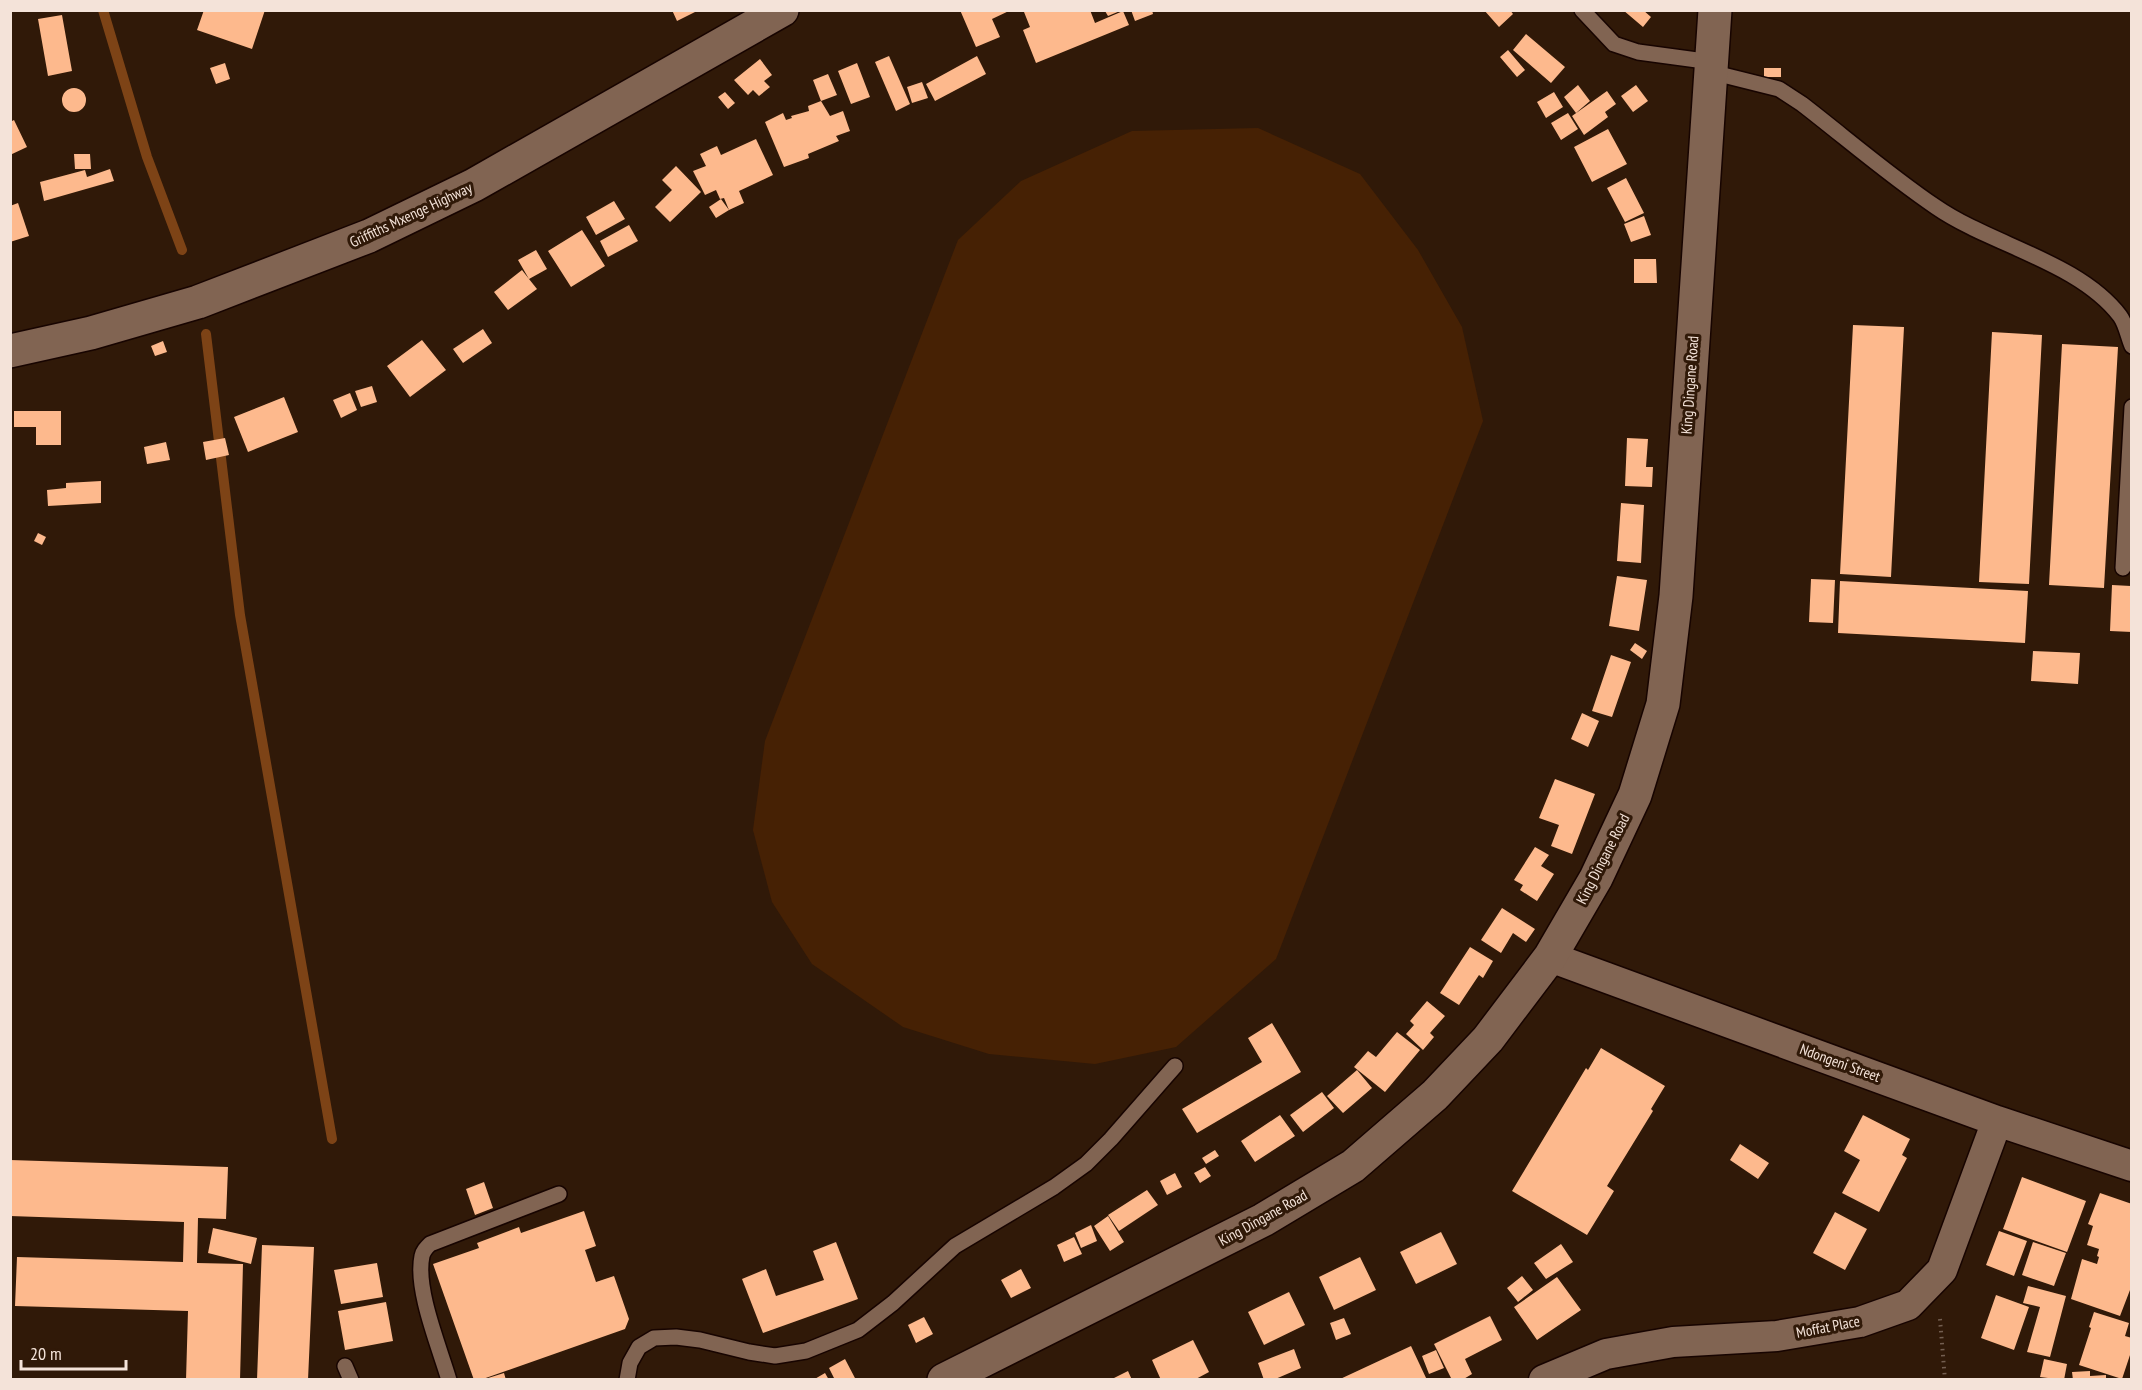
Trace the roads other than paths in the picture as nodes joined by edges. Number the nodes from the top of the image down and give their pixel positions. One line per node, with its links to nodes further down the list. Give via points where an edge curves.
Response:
1 (782, 10): 6 (street, Griffiths Mxenge Highway, via 474,185 369,236 198,302 91,333)
2 (1582, 10): 4 (lane, via 1614,44)
3 (1715, 10): 4 (street, King Dingane Road)
4 (1711, 67): 5 (lane, via 1779,88 1936,207 2076,278 2121,317); 9 (street, King Dingane Road, via 1676,596 1663,704 1635,795 1596,878)
5 (2132, 346)
6 (10, 351)
7 (2132, 408): 8 (lane)
8 (2123, 568)
9 (1550, 957): 11 (street, Ndongeni Street); 16 (street, King Dingane Road, via 1480,1047 1434,1095 1353,1166 1263,1220)
10 (1175, 1066): 15 (lane, via 1086,1164 955,1246 858,1330 806,1351 775,1356 700,1340 654,1338 639,1347)
11 (1997, 1121): 12 (street, Ndongeni Street); 17 (street, Moffat Place, via 1942,1270 1908,1305 1860,1322 1777,1336 1673,1342 1606,1354)
12 (2132, 1166)
13 (559, 1194): 14 (lane, via 430,1244 422,1253 424,1297)
14 (449, 1380)
15 (627, 1380)
16 (944, 1380)
17 (1544, 1380)

